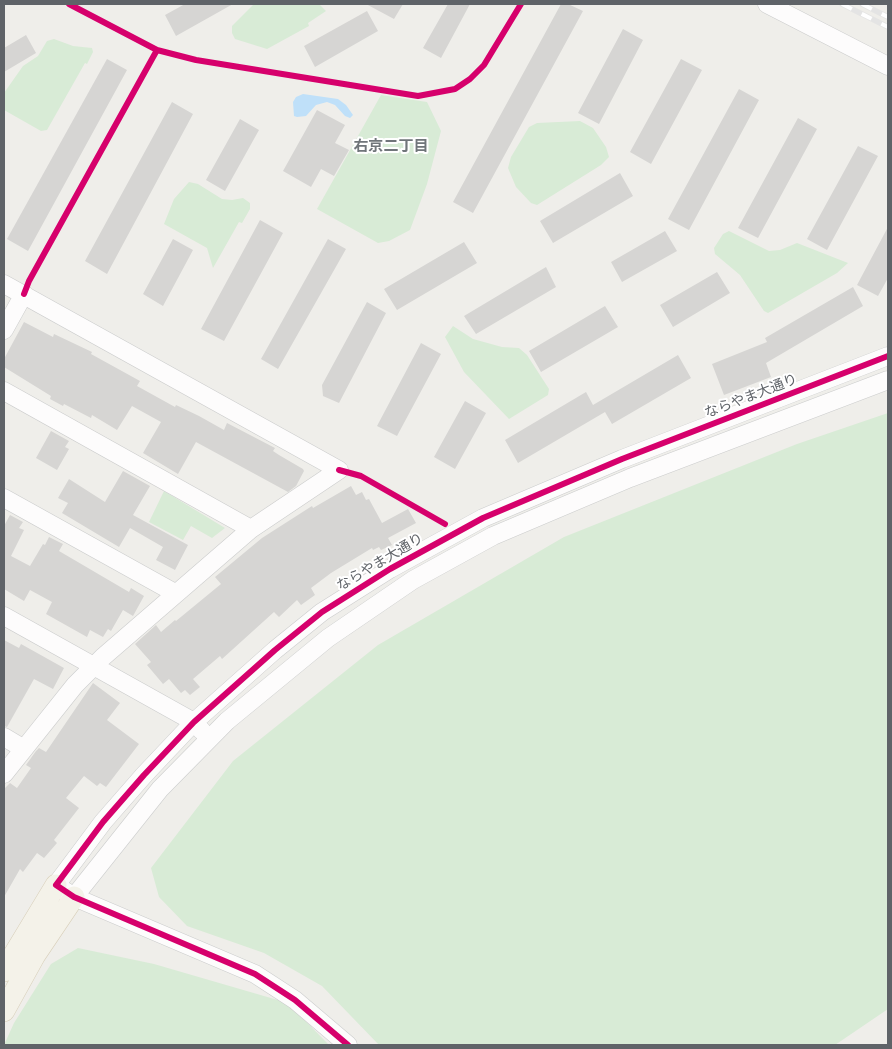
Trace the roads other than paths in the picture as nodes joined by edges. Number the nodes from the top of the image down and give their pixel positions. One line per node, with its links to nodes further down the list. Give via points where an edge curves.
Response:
1 (767, 4): 2 (street)
2 (888, 66)
3 (4, 284): 4 (street)
4 (24, 294): 5 (street); 10 (street, via 339,470)
5 (4, 330)
6 (888, 356): 14 (street, ならやま大通り, via 622,459 483,518 390,569 322,612)
7 (888, 380): 16 (street, via 630,478 493,536 413,580 343,627)
8 (4, 392): 10 (street)
9 (4, 498): 11 (street)
10 (251, 529): 11 (street)
11 (175, 593): 13 (street)
12 (4, 616): 13 (street)
13 (94, 666): 14 (street); 17 (street)
14 (194, 722): 16 (street); 19 (street, ならやま大通り, via 109,815)
15 (4, 737): 17 (street)
16 (209, 738): 20 (street, via 160,789)
17 (24, 749): 18 (street)
18 (4, 774)
19 (56, 885): 20 (street); 21 (main road, ならやま大通り)
20 (74, 897): 22 (main road, via 35,955); 23 (street, via 254,974 295,1000)
21 (4, 971)
22 (4, 1010)
23 (348, 1045)

